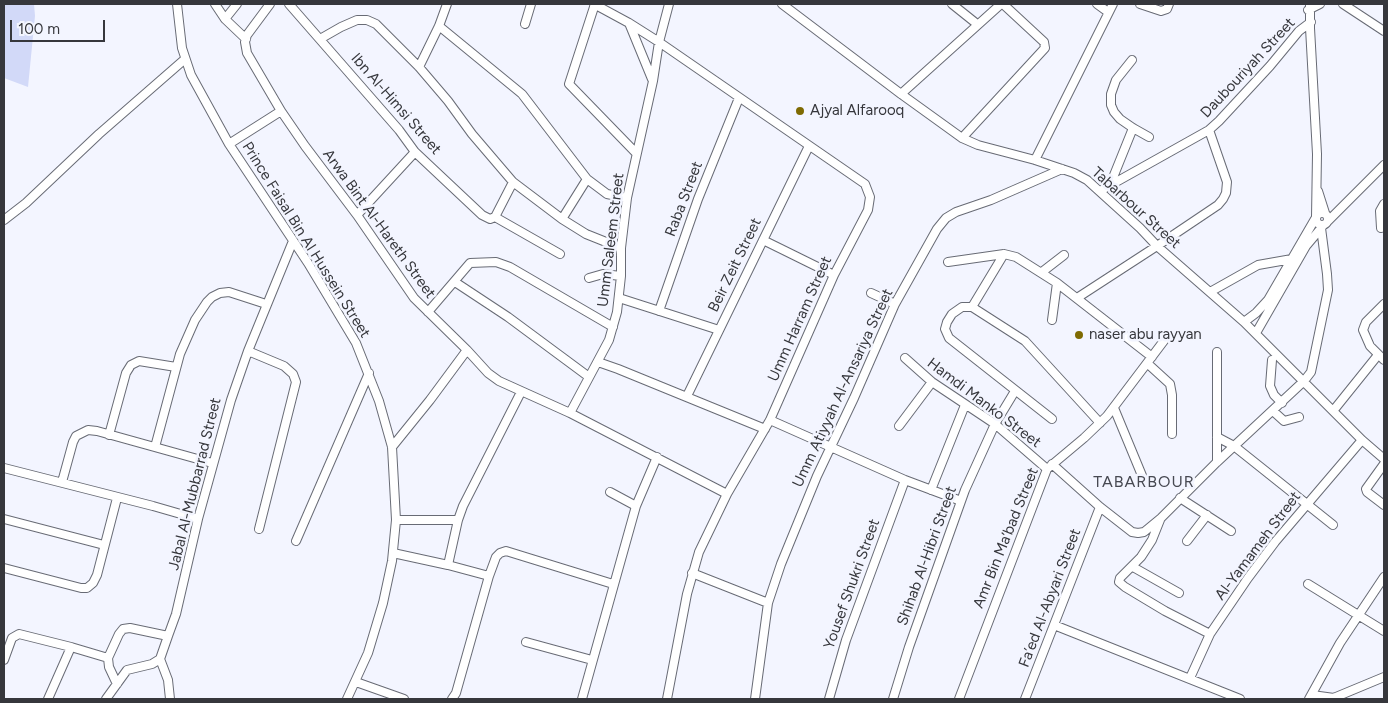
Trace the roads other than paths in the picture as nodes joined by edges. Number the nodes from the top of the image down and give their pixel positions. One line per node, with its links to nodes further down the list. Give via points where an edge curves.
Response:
1 (177, 4): 31 (street, Prince Faisal Bin Al Hussein Street)
2 (215, 4): 21 (street)
3 (237, 4): 21 (street)
4 (270, 4): 28 (street)
5 (289, 4): 29 (street, Ibn Al-Himsi Street)
6 (446, 4): 26 (street)
7 (531, 4): 23 (street)
8 (594, 4): 22 (street, Umm Harram Street); 45 (street, via 569,84)
9 (669, 4): 30 (street, Umm Saleem Street)
10 (783, 4): 35 (street, Tabarbour Street)
11 (952, 4): 24 (street)
12 (1002, 4): 24 (street); 41 (street, via 1044,42 1045,48)
13 (1098, 4): 20 (street)
14 (1113, 4): 20 (street)
15 (1140, 4): 16 (street, via 1161,11)
16 (1170, 4)
17 (1320, 4): 19 (street, Daubouriyah Street)
18 (1342, 4): 27 (street)
19 (1308, 7): 25 (street)
20 (1108, 12): 46 (street)
21 (225, 20): 28 (street)
22 (629, 23): 30 (street, Umm Harram Street); 34 (street)
23 (525, 24)
24 (978, 24): 35 (street)
25 (1310, 25): 39 (street, Daubouriyah Street, via 1299,31); 52 (street)
26 (439, 26): 33 (street); 49 (street, via 522,94)
27 (1384, 31)
28 (246, 39): 37 (street, Arwa Bint Al-Hareth Street, via 247,54)
29 (320, 39): 33 (street, via 357,20 372,21); 44 (street, Ibn Al-Himsi Street)
30 (659, 42): 34 (street, Umm Saleem Street); 36 (street, Umm Harram Street)
31 (185, 59): 42 (street, Prince Faisal Bin Al Hussein Street); 60 (street)
32 (1132, 60): 38 (street, via 1116,80 1111,94 1114,112)
33 (419, 67): 50 (street)
34 (653, 81): 45 (street, Umm Saleem Street)
35 (901, 94): 41 (street, Tabarbour Street)
36 (739, 98): 43 (street, Umm Harram Street); 86 (street, Raba Street, via 698,199)
37 (281, 112): 42 (street); 56 (street, Arwa Bint Al-Hareth Street)
38 (1132, 128): 40 (street); 51 (street)
39 (1209, 130): 51 (street, Daubouriyah Street); 65 (street, via 1227,182 1226,193 1218,205)
40 (1149, 137)
41 (962, 138): 46 (street, Tabarbour Street)
42 (229, 144): 64 (street, Prince Faisal Bin Al Hussein Street)
43 (809, 146): 63 (street, Beir Zeit Street); 73 (street, Umm Harram Street, via 865,184 869,192 868,210)
44 (416, 152): 56 (street); 57 (street, Ibn Al-Himsi Street)
45 (636, 153): 54 (street, Umm Saleem Street)
46 (1034, 160): 48 (street, Tabarbour Street)
47 (1384, 165): 61 (street)
48 (1062, 169): 53 (street, Tabarbour Street, via 1079,175); 83 (street, Umm Atiyyah Al-Ansariya Street, via 946,218)
49 (587, 179): 54 (street, via 607,194); 59 (street)
50 (513, 182): 57 (street); 59 (street)
51 (1110, 185): 53 (street, Daubouriyah Street)
52 (1316, 187): 58 (street); 61 (street, Hamdi Manko Street)
53 (1100, 191): 65 (street, Tabarbour Street)
54 (627, 198): 66 (street, Umm Saleem Street)
55 (1384, 204): 62 (street, via 1380,211)
56 (357, 215): 87 (street, Arwa Bint Al-Hareth Street, via 408,291)
57 (491, 217): 67 (street, Ibn Al-Himsi Street)
58 (1315, 218): 61 (street, via 1318,224); 61 (street, via 1320,213); 70 (street)
59 (562, 219): 66 (street, via 594,238)
60 (4, 220)
61 (1324, 220): 92 (street); 105 (street, Hamdi Manko Street, via 1328,290 1311,372)
62 (1381, 228)
63 (763, 240): 73 (street); 91 (street, Beir Zeit Street)
64 (293, 241): 82 (street, Jabal Al-Mubbarrad Street); 103 (street, Prince Faisal Bin Al Hussein Street, via 356,343)
65 (1157, 246): 78 (street, Tabarbour Street); 81 (street)
66 (621, 248): 74 (street, Umm Saleem Street)
67 (560, 254)
68 (1004, 254): 71 (street); 72 (street); 85 (street)
69 (1064, 255): 72 (street)
70 (1292, 259): 78 (street, via 1258,265); 89 (street, via 1264,305)
71 (948, 262)
72 (1042, 272): 77 (street)
73 (834, 275): 118 (street, Umm Harram Street)
74 (621, 276): 75 (street, via 607,274); 80 (street, Umm Saleem Street)
75 (589, 278)
76 (455, 282): 87 (street); 90 (street, via 474,262 496,262); 104 (street)
77 (1057, 283): 81 (street); 88 (street)
78 (1210, 292): 89 (street, Tabarbour Street)
79 (871, 293): 83 (street)
80 (619, 298): 86 (street); 90 (street, Umm Saleem Street)
81 (1076, 298): 99 (street)
82 (266, 304): 95 (street, Jabal Al-Mubbarrad Street); 102 (street, via 229,292 212,297 195,320)
83 (894, 304): 130 (street, Umm Atiyyah Al-Ansariya Street)
84 (1384, 304): 97 (street, via 1364,326 1367,342)
85 (972, 307): 107 (street, via 962,307 952,314 946,325 947,334); 119 (street, via 1025,340)
86 (660, 311): 91 (street)
87 (428, 312): 94 (street, Arwa Bint Al-Hareth Street)
88 (1052, 320)
89 (1244, 322): 92 (street, Tabarbour Street)
90 (613, 327): 101 (street, Umm Saleem Street)
91 (719, 330): 109 (street, Beir Zeit Street)
92 (1256, 333): 105 (street, Tabarbour Street)
93 (1166, 338): 99 (street, Amr Bin Ma’bad Street)
94 (467, 350): 108 (street, Arwa Bint Al-Hareth Street, via 493,378); 129 (street)
95 (248, 351): 134 (street, Jabal Al-Mubbarrad Street); 158 (street, via 284,366 296,382)
96 (1217, 352): 125 (street)
97 (1381, 357): 114 (street)
98 (905, 358): 106 (street, Hamdi Manko Street)
99 (1150, 360): 112 (street, Amr Bin Ma’bad Street); 123 (street, via 1171,389)
100 (1272, 360): 110 (street, via 1270,386)
101 (598, 362): 104 (street, Umm Saleem Street); 109 (street)
102 (176, 367): 124 (street, via 139,362 131,365); 128 (street)
103 (369, 374): 129 (street, Prince Faisal Bin Al Hussein Street); 160 (street)
104 (589, 378): 115 (street, Umm Saleem Street)
105 (1304, 381): 110 (street, Hamdi Manko Street); 114 (street, Tabarbour Street)
106 (932, 382): 111 (street, Hamdi Manko Street); 121 (street)
107 (1015, 391): 117 (street); 120 (street, Shihab Al-Hibri Street)
108 (522, 392): 115 (street, Arwa Bint Al-Hareth Street); 156 (street)
109 (687, 396): 122 (street)
110 (1282, 403): 113 (street, Hamdi Manko Street)
111 (965, 405): 120 (street, Hamdi Manko Street); 141 (street)
112 (1114, 408): 119 (street, Amr Bin Ma’bad Street); 138 (street)
113 (1273, 411): 116 (street, via 1284,421); 127 (street, Hamdi Manko Street)
114 (1333, 411): 126 (street, Tabarbour Street)
115 (570, 413): 131 (street, Arwa Bint Al-Hareth Street)
116 (1299, 417)
117 (1052, 419)
118 (770, 420): 122 (street, Umm Harram Street); 130 (street)
119 (1100, 423): 136 (street, Amr Bin Ma’bad Street)
120 (995, 424): 136 (street, Hamdi Manko Street); 146 (street, Shihab Al-Hibri Street)
121 (898, 426)
122 (765, 429): 143 (street, Umm Harram Street)
123 (1172, 434)
124 (109, 435): 128 (street); 140 (street, via 88,430 76,436)
125 (1216, 437): 127 (street); 133 (street)
126 (1362, 440): 132 (street, Tabarbour Street); 147 (street, Al-Yamameh Street)
127 (1234, 446): 133 (street, Hamdi Manko Street); 147 (street)
128 (156, 447): 134 (street)
129 (392, 447): 155 (street, Prince Faisal Bin Al Hussein Street)
130 (831, 448): 139 (street); 173 (street, Umm Atiyyah Al-Ansariya Street, via 796,524)
131 (656, 457): 143 (street, Arwa Bint Al-Hareth Street); 149 (street)
132 (1384, 459)
133 (1217, 462): 145 (street, Hamdi Manko Street)
134 (212, 463): 154 (street, Jabal Al-Mubbarrad Street)
135 (1384, 464): 148 (street, via 1366,489)
136 (1049, 466): 150 (street, Hamdi Manko Street); 202 (street, Amr Bin Ma’bad Street)
137 (4, 468): 140 (street)
138 (1142, 478)
139 (905, 480): 141 (street); 200 (street, Yousef Shukri Street, via 846,640)
140 (62, 482): 144 (street)
141 (931, 490): 146 (street)
142 (610, 492): 149 (street)
143 (728, 494): 167 (street, Umm Harram Street)
144 (117, 498): 154 (street); 162 (street)
145 (1180, 498): 151 (street); 152 (street, Hamdi Manko Street)
146 (961, 501): 201 (street, Shihab Al-Hibri Street)
147 (1306, 504): 157 (street); 177 (street, Al-Yamameh Street, via 1248,578)
148 (1384, 505)
149 (636, 506): 170 (street)
150 (1100, 507): 152 (street, Hamdi Manko Street, via 1138,534); 175 (street, Fa’ed Al-Abyari Street)
151 (1207, 515): 159 (street); 161 (street)
152 (1161, 518): 165 (street, via 1148,547)
153 (4, 519): 162 (street)
154 (198, 520): 178 (street, Jabal Al-Mubbarrad Street)
155 (396, 520): 156 (street); 163 (street, Prince Faisal Bin Al Hussein Street)
156 (458, 520): 164 (street)
157 (1333, 525)
158 (258, 529)
159 (1231, 531)
160 (296, 541)
161 (1187, 541)
162 (104, 545): 166 (street, via 93,583 87,588)
163 (393, 553): 164 (street); 187 (street, Prince Faisal Bin Al Hussein Street, via 375,630)
164 (448, 566): 168 (street)
165 (1133, 567): 172 (street); 177 (street, via 1120,578 1122,585)
166 (4, 568)
167 (692, 573): 173 (street); 198 (street, Umm Harram Street)
168 (489, 576): 170 (street, via 496,557 506,551); 196 (street)
169 (1384, 577): 174 (street)
170 (613, 584): 184 (street)
171 (1308, 584): 174 (street)
172 (1178, 593)
173 (768, 603): 199 (street, Umm Atiyyah Al-Ansariya Street)
174 (1358, 615): 176 (street); 189 (street)
175 (1054, 625): 186 (street); 203 (street, Fa’ed Al-Abyari Street)
176 (1384, 631)
177 (1210, 634): 186 (street, Al-Yamameh Street)
178 (168, 636): 181 (street, via 123,629); 182 (street, Jabal Al-Mubbarrad Street)
179 (526, 642): 184 (street)
180 (71, 647): 181 (street); 183 (street, via 19,634 12,638); 191 (street)
181 (108, 658): 188 (street)
182 (160, 659): 188 (street, via 127,670); 193 (street, via 168,680)
183 (4, 660)
184 (592, 660): 197 (street)
185 (1384, 677): 190 (street)
186 (1190, 678): 204 (street)
187 (356, 682): 194 (street, Prince Faisal Bin Al Hussein Street); 195 (street)
188 (117, 684): 192 (street)
189 (1310, 697): 190 (street)
190 (1333, 698)
191 (48, 699)
192 (106, 699)
193 (170, 699)
194 (347, 699)
195 (404, 699)
196 (452, 699)
197 (582, 699)
198 (667, 699)
199 (755, 699)
200 (829, 699)
201 (893, 699)
202 (958, 699)
203 (1025, 699)
204 (1240, 699)

